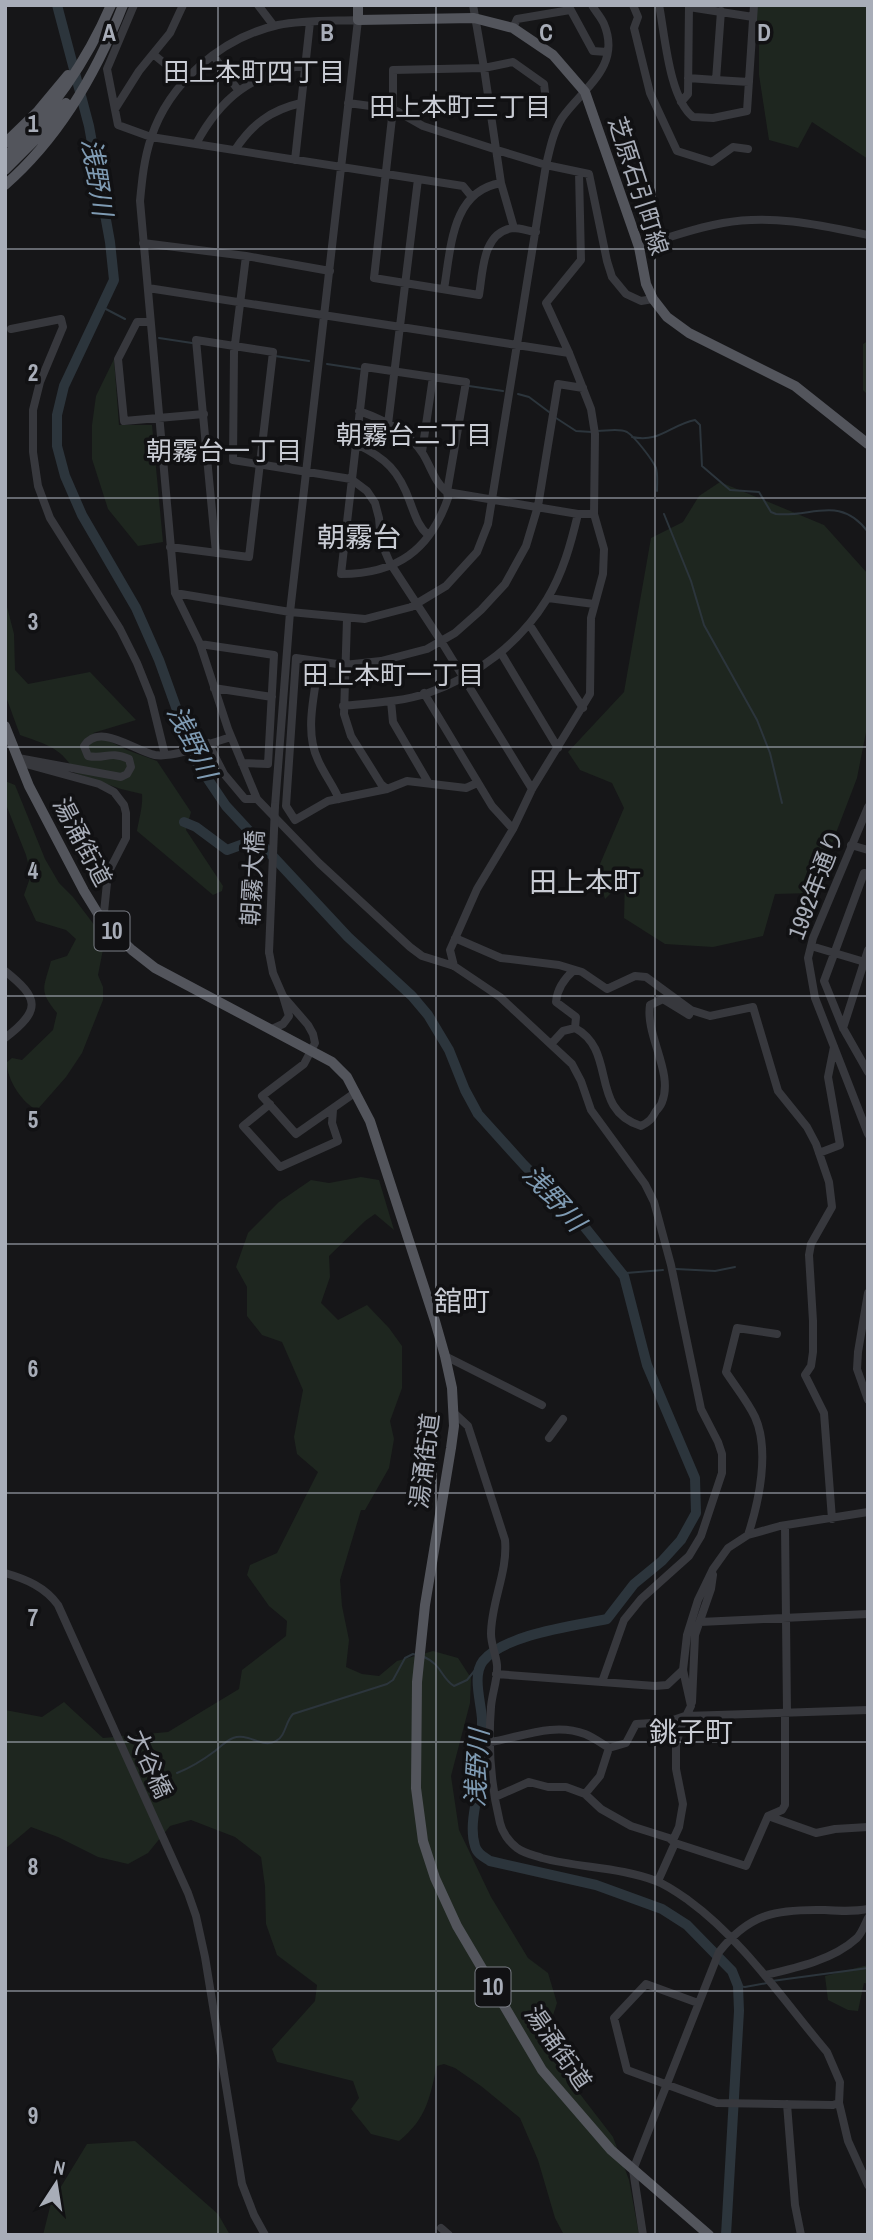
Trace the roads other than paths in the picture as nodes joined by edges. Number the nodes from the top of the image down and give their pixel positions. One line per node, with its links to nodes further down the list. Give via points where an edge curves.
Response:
1 (110, 5): 32 (main road, via 89,47)
2 (123, 5): 39 (main road, via 114,31)
3 (134, 5): 37 (street, via 107,69)
4 (183, 5): 22 (street, via 170,33)
5 (258, 5): 19 (street)
6 (358, 5): 17 (main road)
7 (473, 5): 16 (street)
8 (592, 5): 21 (street, via 603,22)
9 (633, 5): 43 (street, via 650,93 677,151 712,162 733,147)
10 (659, 5): 34 (street)
11 (754, 5): 15 (street)
12 (689, 6): 14 (street); 26 (street)
13 (569, 8): 20 (street, via 517,19); 21 (street, via 593,51)
14 (721, 11): 15 (street); 28 (street)
15 (753, 17): 29 (street)
16 (474, 18): 17 (main road, 芝原石引町線); 20 (main road, 芝原石引町線); 25 (street)
17 (358, 20): 18 (street); 36 (street, 朝霧大橋)
18 (310, 22): 19 (street); 24 (street)
19 (274, 26): 23 (street, via 238,39)
20 (513, 28): 31 (main road, 芝原石引町線, via 553,55)
21 (607, 52): 31 (street, via 596,80)
22 (153, 54): 27 (street); 37 (street)
23 (213, 55): 27 (street); 30 (street)
24 (305, 65): 30 (street, via 254,80); 35 (street)
25 (484, 68): 33 (street, via 513,62 544,84); 38 (street, via 393,70); 45 (street)
26 (688, 78): 28 (street); 34 (street, via 688,93)
27 (185, 80): 40 (street)
28 (716, 80): 29 (street)
29 (749, 82): 34 (street, via 747,111 704,119 693,117)
30 (238, 90): 42 (street, via 208,122)
31 (584, 92): 48 (street, via 561,120); 61 (main road, 芝原石引町線)
32 (55, 97): 41 (main road); 46 (main road)
33 (546, 101)
34 (681, 102)
35 (301, 103): 44 (street, via 264,117); 47 (street)
36 (348, 103): 38 (street); 49 (street, 朝霧大橋)
37 (115, 109): 40 (street, via 118,125)
38 (393, 109): 45 (street, via 423,126); 52 (street)
39 (61, 117): 50 (main road); 55 (main road)
40 (151, 137): 42 (street); 60 (street, via 142,171)
41 (5, 143)
42 (196, 144): 44 (street)
43 (748, 149)
44 (235, 150): 47 (street)
45 (497, 150): 48 (street); 54 (street)
46 (5, 157)
47 (295, 160): 49 (street)
48 (546, 165): 51 (street); 58 (street)
49 (340, 167): 52 (street); 63 (street, 朝霧大橋)
50 (5, 170)
51 (579, 172): 67 (street, via 589,174 612,277 626,294 641,301); 75 (street, via 581,260 546,303)
52 (387, 174): 53 (street); 64 (street, via 374,278)
53 (418, 179): 56 (street, via 463,186); 64 (street)
54 (501, 183): 56 (street); 57 (street)
55 (5, 185)
56 (472, 197): 66 (street, via 456,223)
57 (514, 228): 58 (street); 66 (street, via 493,237 479,295)
58 (536, 232): 73 (street)
59 (868, 235): 61 (street, via 804,222 749,220 700,228)
60 (143, 243): 62 (street); 65 (street)
61 (639, 247): 67 (main road, 芝原石引町線)
62 (246, 257): 63 (street); 68 (street)
63 (330, 271): 69 (street, 朝霧大橋)
64 (406, 283): 66 (street); 71 (street)
65 (148, 288): 68 (street); 70 (street)
66 (444, 289)
67 (653, 299): 84 (main road, 芝原石引町線, via 689,333 795,386)
68 (240, 302): 69 (street); 74 (street)
69 (323, 316): 71 (street); 87 (street, 朝霧大橋)
70 (150, 321): 81 (street); 81 (street, via 137,322 118,359 124,421)
71 (401, 327): 73 (street); 76 (street)
72 (11, 329): 121 (street, via 61,319 63,327 33,411 36,474 50,517 137,663)
73 (516, 345): 75 (street); 90 (street)
74 (234, 346): 80 (street, via 197,340); 86 (street, via 233,460); 86 (street, via 273,352)
75 (569, 353): 78 (street)
76 (396, 371): 77 (street); 79 (street, via 365,367); 82 (street)
77 (433, 377): 85 (street); 89 (street, via 466,382)
78 (583, 388): 91 (street, via 558,384); 93 (street, via 594,432)
79 (359, 411): 82 (street); 83 (street)
80 (204, 414): 81 (street); 96 (street)
81 (159, 419): 95 (street)
82 (388, 424): 85 (street)
83 (356, 444): 88 (street); 94 (street, via 388,463)
84 (868, 444)
85 (422, 452): 89 (street)
86 (260, 463): 87 (street); 96 (street, via 250,557)
87 (305, 470): 88 (street); 102 (street, 朝霧大橋)
88 (351, 479): 97 (street, via 375,503 381,542); 97 (street, via 341,573)
89 (447, 492): 90 (street); 94 (street, via 442,515)
90 (493, 498): 91 (street); 101 (street, via 477,552 446,586)
91 (538, 506): 92 (street); 105 (street, via 526,546 505,584 473,618)
92 (578, 514): 93 (street); 99 (street, via 570,547)
93 (594, 514): 100 (street, via 604,549)
94 (428, 535): 97 (street, via 426,542)
95 (170, 547): 96 (street); 98 (street)
96 (216, 554)
97 (392, 566): 101 (street)
98 (175, 593): 102 (street); 106 (street)
99 (548, 598): 100 (street); 104 (street)
100 (594, 604): 116 (street, via 591,686)
101 (416, 605): 103 (street, via 365,620); 105 (street)
102 (290, 612): 103 (street); 144 (street, 朝霧大橋, bridge, via 269,952)
103 (346, 619): 109 (street)
104 (529, 624): 107 (street); 116 (street)
105 (441, 641): 109 (street, via 381,661); 110 (street)
106 (200, 644): 111 (street); 113 (street, via 274,655)
107 (501, 653): 110 (street); 120 (street)
108 (318, 662): 109 (street); 129 (street, via 312,743); 129 (street, via 296,658 286,806 295,820)
109 (344, 665): 115 (street)
110 (462, 678): 112 (street); 127 (street)
111 (214, 688): 113 (street); 118 (street)
112 (425, 694): 114 (street); 125 (street)
113 (272, 697): 123 (street, via 268,764)
114 (391, 701): 115 (street); 124 (street, via 393,722)
115 (343, 706): 126 (street, via 351,736)
116 (583, 708): 120 (street)
117 (5, 726): 122 (main road, 湯涌街道 / 10)
118 (231, 737): 119 (street); 123 (street)
119 (207, 744): 121 (street); 128 (street, via 246,799)
120 (558, 748): 127 (street)
121 (169, 755): 122 (street, via 137,750 116,739 94,737 87,741 88,756 118,754 130,759 127,774 116,778)
122 (19, 760): 135 (main road, 湯涌街道 / 10); 135 (street, via 99,784 114,792 124,805 127,838 108,873)
123 (242, 763): 128 (street)
124 (428, 782): 125 (street, via 466,788); 126 (street, via 407,781)
125 (478, 783): 131 (street)
126 (387, 789): 129 (street)
127 (532, 789): 131 (street)
128 (257, 799): 141 (street, via 410,947 422,956)
129 (339, 799)
130 (868, 807): 132 (street, 1992年通り)
131 (513, 829): 136 (street, via 477,889)
132 (851, 845): 133 (street); 137 (street, 1992年通り)
133 (868, 850)
134 (868, 874): 139 (street, via 864,873)
135 (103, 922): 148 (main road, 湯涌街道 / 10, via 155,968)
136 (455, 938): 141 (street, via 450,950); 142 (street, via 501,958)
137 (811, 946): 139 (street); 151 (street, 1992年通り, via 811,982)
138 (868, 950): 140 (street)
139 (832, 953): 140 (street); 147 (street, via 824,981)
140 (866, 963): 147 (street)
141 (454, 966): 150 (street, via 500,997)
142 (574, 970): 145 (street, via 607,989 635,976 646,977); 146 (street, via 556,1002 576,1017)
143 (5, 971): 149 (street, via 26,988 32,1003 27,1018)
144 (283, 996): 148 (street, via 289,1016); 152 (street, via 313,1034)
145 (691, 1010): 146 (street, via 688,1015 663,999 650,1005 648,1016 665,1091 654,1117 641,1126 615,1111 592,1041); 158 (street, via 710,1016 753,1007 778,1091 807,1127)
146 (575, 1028): 150 (street, via 563,1031)
147 (844, 1028): 153 (street)
148 (272, 1029): 152 (main road, 湯涌街道 / 10)
149 (5, 1038)
150 (552, 1044): 178 (street, via 572,1063 598,1121 654,1202 701,1409 722,1454 722,1473 701,1536 689,1556 624,1620)
151 (834, 1047): 157 (street, 1992年通り); 158 (street, via 828,1077 840,1145)
152 (312, 1050): 154 (main road, 湯涌街道 / 10, via 332,1062); 155 (street, via 304,1064 262,1096)
153 (867, 1068)
154 (356, 1092): 156 (street); 161 (main road, 湯涌街道 / 10, via 373,1129)
155 (270, 1104): 156 (street, via 296,1133); 156 (street, via 243,1126 280,1167 338,1141)
156 (333, 1110)
157 (868, 1134)
158 (819, 1153): 168 (street, via 830,1182 832,1207 808,1255 813,1352 805,1376 824,1413)
159 (868, 1293): 162 (street, via 857,1369)
160 (777, 1334): 170 (street, via 737,1328 726,1372 760,1431 760,1493)
161 (445, 1356): 163 (street); 164 (main road, 湯涌街道 / 10)
162 (868, 1400)
163 (542, 1405)
164 (454, 1413): 177 (street, via 468,1426 505,1540 507,1556 491,1634); 200 (main road, 湯涌街道 / 10, via 418,1672 416,1788 423,1841 457,1926 542,2070)
165 (564, 1419): 166 (street)
166 (549, 1438)
167 (868, 1512): 168 (street)
168 (832, 1519): 169 (street)
169 (785, 1526): 170 (street); 174 (street)
170 (748, 1535): 171 (street, via 728,1548)
171 (713, 1569): 175 (street); 176 (street, via 687,1635)
172 (5, 1573): 203 (street, 大谷橋, via 30,1582 56,1602 196,1916 242,2184)
173 (868, 1614): 174 (street)
174 (787, 1618): 175 (street); 181 (street)
175 (700, 1622): 179 (street, via 695,1635)
176 (684, 1670): 178 (street, via 661,1686); 179 (street)
177 (496, 1674): 178 (street); 183 (street)
178 (602, 1682)
179 (691, 1706): 182 (street)
180 (868, 1710): 181 (street)
181 (787, 1712): 182 (street); 187 (street, via 785,1805)
182 (685, 1716): 184 (street, via 636,1724 626,1743); 189 (street, via 676,1745 683,1804)
183 (491, 1742): 184 (street, via 567,1730 586,1734); 186 (street)
184 (609, 1748): 185 (street, via 600,1776)
185 (586, 1794): 186 (street, via 529,1783); 189 (street, via 601,1809 631,1826)
186 (495, 1797): 190 (street, via 500,1825 517,1848 558,1862)
187 (768, 1816): 188 (street, via 816,1833); 189 (street, via 746,1866)
188 (868, 1827)
189 (674, 1842): 190 (street)
190 (657, 1881): 194 (street, via 701,1910)
191 (868, 1909): 194 (street, via 772,1913)
192 (868, 1918): 193 (street)
193 (864, 1936): 195 (street)
194 (730, 1937): 195 (street); 196 (street)
195 (768, 1980): 198 (street, via 827,2052 839,2082)
196 (698, 2003): 197 (street); 197 (street, via 646,1984 614,2018 627,2070)
197 (667, 2085): 199 (street, via 718,2104); 200 (street)
198 (839, 2103): 199 (street); 201 (street, via 848,2141)
199 (787, 2104): 207 (street, via 795,2205)
200 (632, 2170): 205 (street); 206 (main road, 湯涌街道 / 10)
201 (868, 2185)
202 (441, 2228): 204 (street)
203 (265, 2235)
204 (449, 2235)
205 (643, 2235)
206 (709, 2235)
207 (802, 2235)

